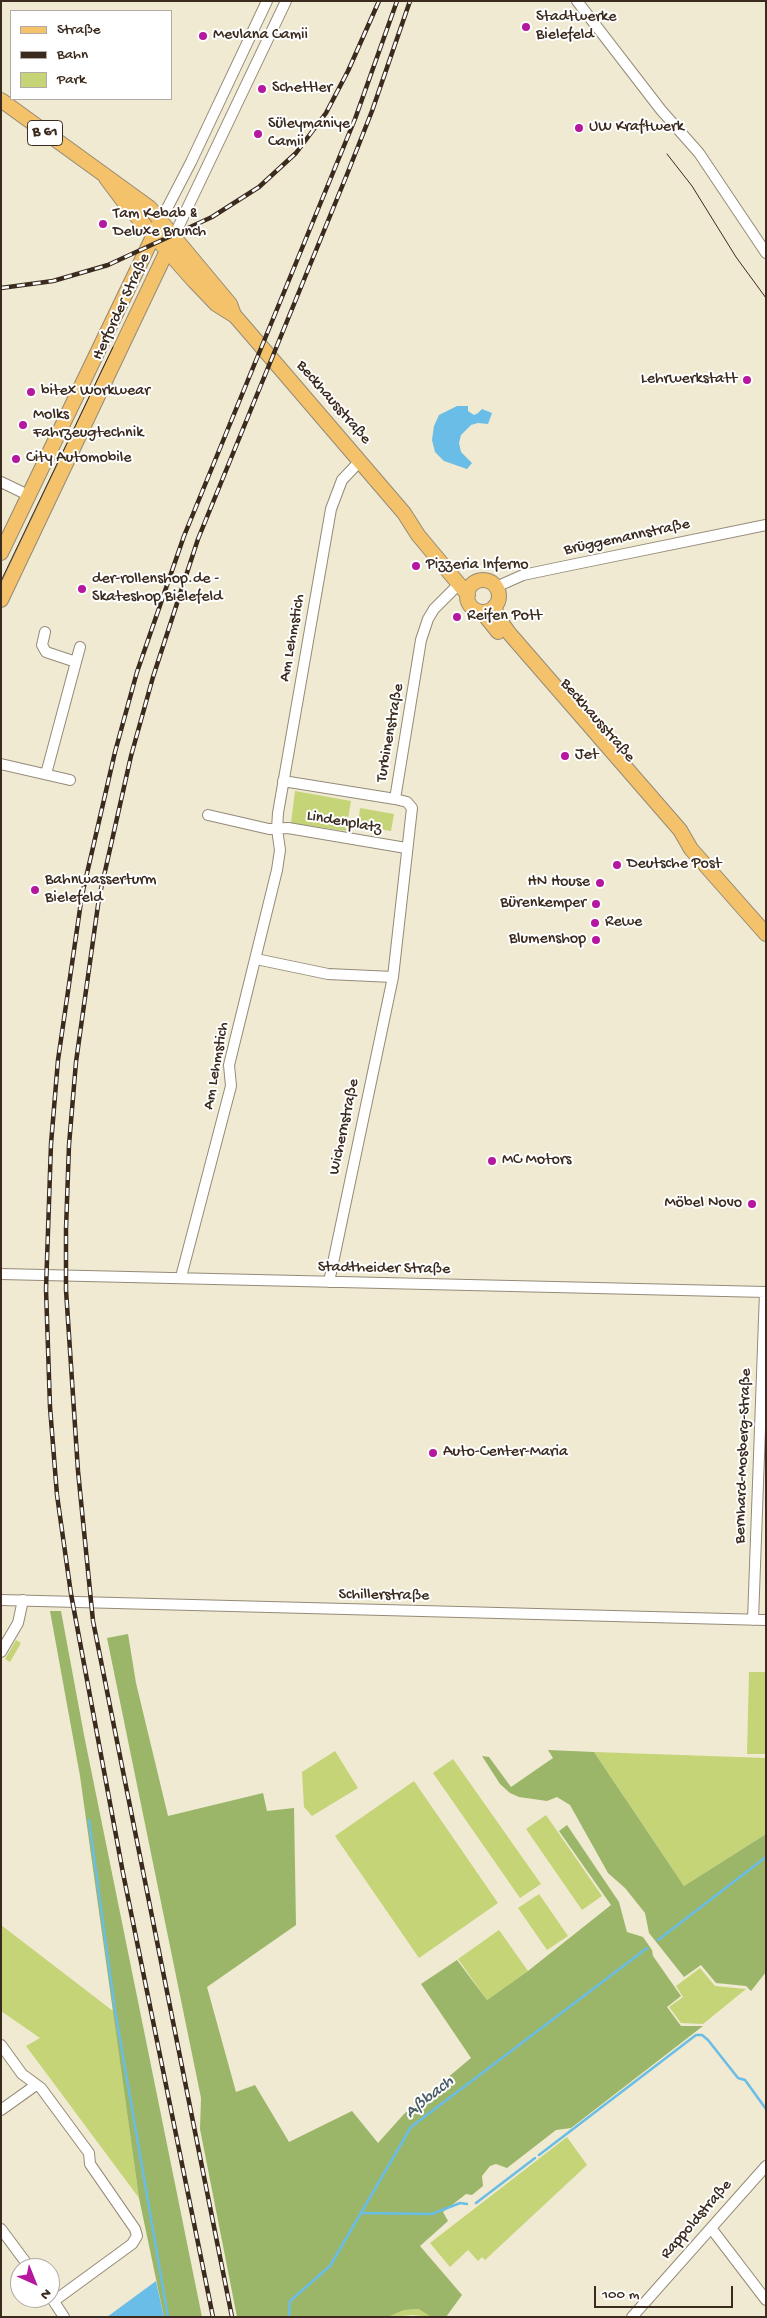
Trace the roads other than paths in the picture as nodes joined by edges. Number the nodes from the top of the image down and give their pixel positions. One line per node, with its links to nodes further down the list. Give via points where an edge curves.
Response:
1 (286, 1): 4 (street, Herforder Straße)
2 (577, 1): 10 (street, via 661,110 696,149)
3 (266, 4): 4 (street, via 271,13); 7 (street, Herforder Straße)
4 (270, 33): 9 (street, Herforder Straße)
5 (1, 100): 6 (main road, B 61)
6 (106, 178): 7 (main road, B 61, via 134,195); 8 (main road, B 61)
7 (161, 220): 8 (main road, Herforder Straße); 9 (main road, B 61)
8 (153, 234): 11 (main road, Beckhausstraße); 16 (main road, Herforder Straße)
9 (174, 236): 11 (main road, Herforder Straße); 13 (main road, Beckhausstraße, via 230,304)
10 (762, 238): 12 (street)
11 (168, 250): 13 (main road, Beckhausstraße, via 216,304); 21 (main road, Herforder Straße)
12 (766, 253)
13 (235, 316): 14 (main road, Beckhausstraße)
14 (360, 461): 20 (main road, Beckhausstraße, via 404,513 418,536); 29 (street, Am Lehmstich, via 342,480 331,509)
15 (1, 482): 16 (street)
16 (28, 495): 18 (main road, Herforder Straße)
17 (766, 525): 19 (street, Brüggemannstraße, via 566,566 518,577)
18 (1, 553)
19 (496, 586): 20 (main road, via 488,580); 22 (main road, via 499,596)
20 (467, 587): 22 (main road, via 471,606); 30 (street, Turbinenstraße, via 440,601 424,630)
21 (1, 600)
22 (488, 609): 34 (main road, Beckhausstraße)
23 (45, 632): 25 (street, via 43,650)
24 (80, 647): 25 (street)
25 (76, 662): 27 (street)
26 (1, 764): 27 (street)
27 (46, 774): 28 (street)
28 (70, 780)
29 (283, 781): 30 (street, Lindenplatz); 32 (street, Am Lehmstich)
30 (394, 799): 33 (street, Turbinenstraße, via 407,802 412,808)
31 (208, 815): 32 (street, via 269,830)
32 (277, 829): 33 (street, Lindenplatz, via 288,828); 35 (street, Am Lehmstich, via 280,850 277,870)
33 (406, 848): 36 (street, Turbinenstraße)
34 (766, 934)
35 (256, 959): 36 (street, via 328,974); 38 (street, Am Lehmstich, via 228,1065 231,1086)
36 (393, 977): 39 (street, Wichernstraße)
37 (1, 1274): 38 (street, Stadtheider Straße)
38 (181, 1277): 39 (street, Stadtheider Straße)
39 (329, 1282): 40 (street, Stadtheider Straße)
40 (765, 1292): 43 (street, Bernhard-Mosberg-Straße)
41 (1, 1600): 42 (street, Schillerstraße)
42 (22, 1600): 43 (street, Schillerstraße); 45 (street, via 18,1622)
43 (753, 1620): 44 (street, Schillerstraße)
44 (766, 1620)
45 (1, 1652)
46 (1, 2045): 47 (street, via 22,2074)
47 (36, 2085): 48 (street); 53 (street, via 42,2088 89,2153 90,2164 137,2236 132,2244)
48 (1, 2110)
49 (766, 2166): 50 (street, Rappoldstraße)
50 (711, 2228): 54 (street); 55 (street, Rappoldstraße)
51 (1, 2229): 52 (street)
52 (23, 2258)
53 (60, 2294)
54 (766, 2300)
55 (632, 2317)

